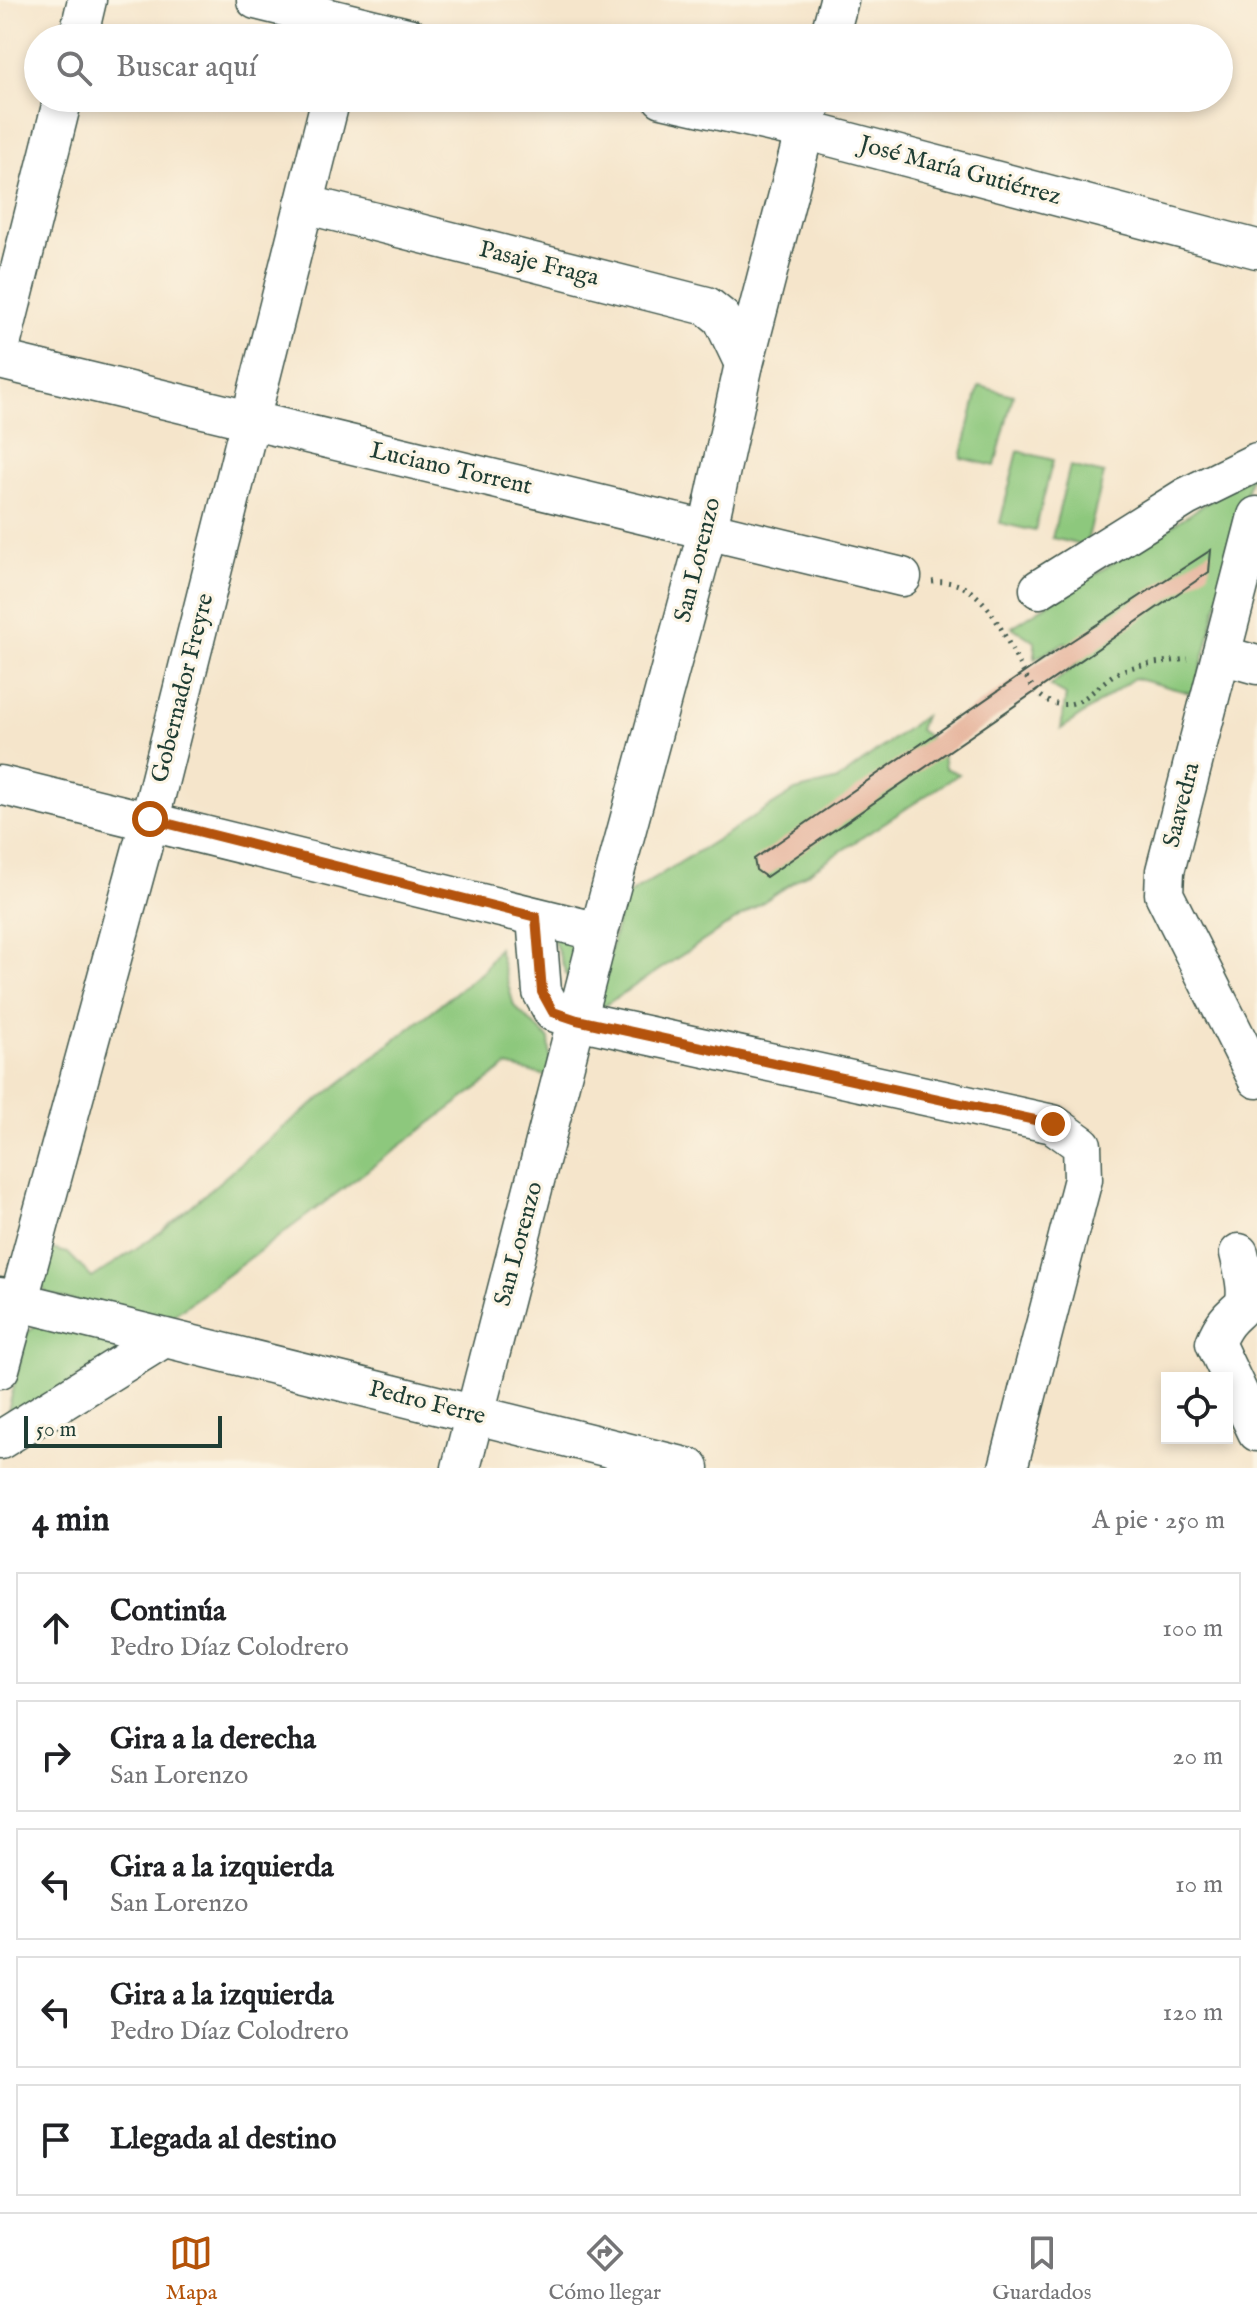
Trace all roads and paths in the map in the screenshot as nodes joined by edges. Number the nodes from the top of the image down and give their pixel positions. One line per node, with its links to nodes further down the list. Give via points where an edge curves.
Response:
1 (87, 0): 5 (street)
2 (256, 0): 4 (street)
3 (839, 0): 6 (street)
4 (350, 20)
5 (81, 24)
6 (833, 24)
7 (59, 112): 12 (street)
8 (327, 112): 10 (street, Gobernador Freyre)
9 (808, 114): 11 (street, José María Gutiérrez); 14 (street, San Lorenzo)
10 (304, 204): 14 (street, Pasaje Fraga, via 707,306 722,318); 15 (street, Gobernador Freyre)
11 (1257, 249)
12 (0, 349)
13 (0, 360): 15 (street, Luciano Torrent)
14 (744, 364): 18 (street, San Lorenzo)
15 (250, 422): 18 (street, Luciano Torrent); 24 (street, Gobernador Freyre)
16 (1257, 462): 20 (street, via 1186,497)
17 (1257, 516): 21 (street, Saavedra)
18 (708, 529): 19 (street, Luciano Torrent); 26 (street, San Lorenzo)
19 (902, 577): 21 (path, via 959,584 985,601 1019,665 1044,699 1055,704 1073,704 1132,667)
20 (1039, 589)
21 (1221, 655): 22 (street); 28 (street, Saavedra, via 1165,871 1164,894)
22 (1257, 665)
23 (0, 785): 24 (street)
24 (150, 819): 25 (street); 30 (street, Gobernador Freyre)
25 (536, 917): 26 (street); 27 (street, via 542,992 553,1012)
26 (599, 932): 27 (street, San Lorenzo)
27 (577, 1020): 33 (street, San Lorenzo); 38 (street, via 1053,1124 1082,1145 1083,1179)
28 (1257, 1079)
29 (1239, 1253): 34 (street, via 1250,1289 1247,1304 1220,1330 1215,1343)
30 (8, 1300): 31 (street, Pedro Ferre); 32 (street, Gobernador Freyre)
31 (164, 1338): 33 (street, Pedro Ferre); 35 (street)
32 (0, 1369)
33 (475, 1415): 36 (street, San Lorenzo); 37 (street, Pedro Ferre)
34 (1257, 1432)
35 (0, 1440)
36 (461, 1468)
37 (690, 1468)
38 (1008, 1468)

